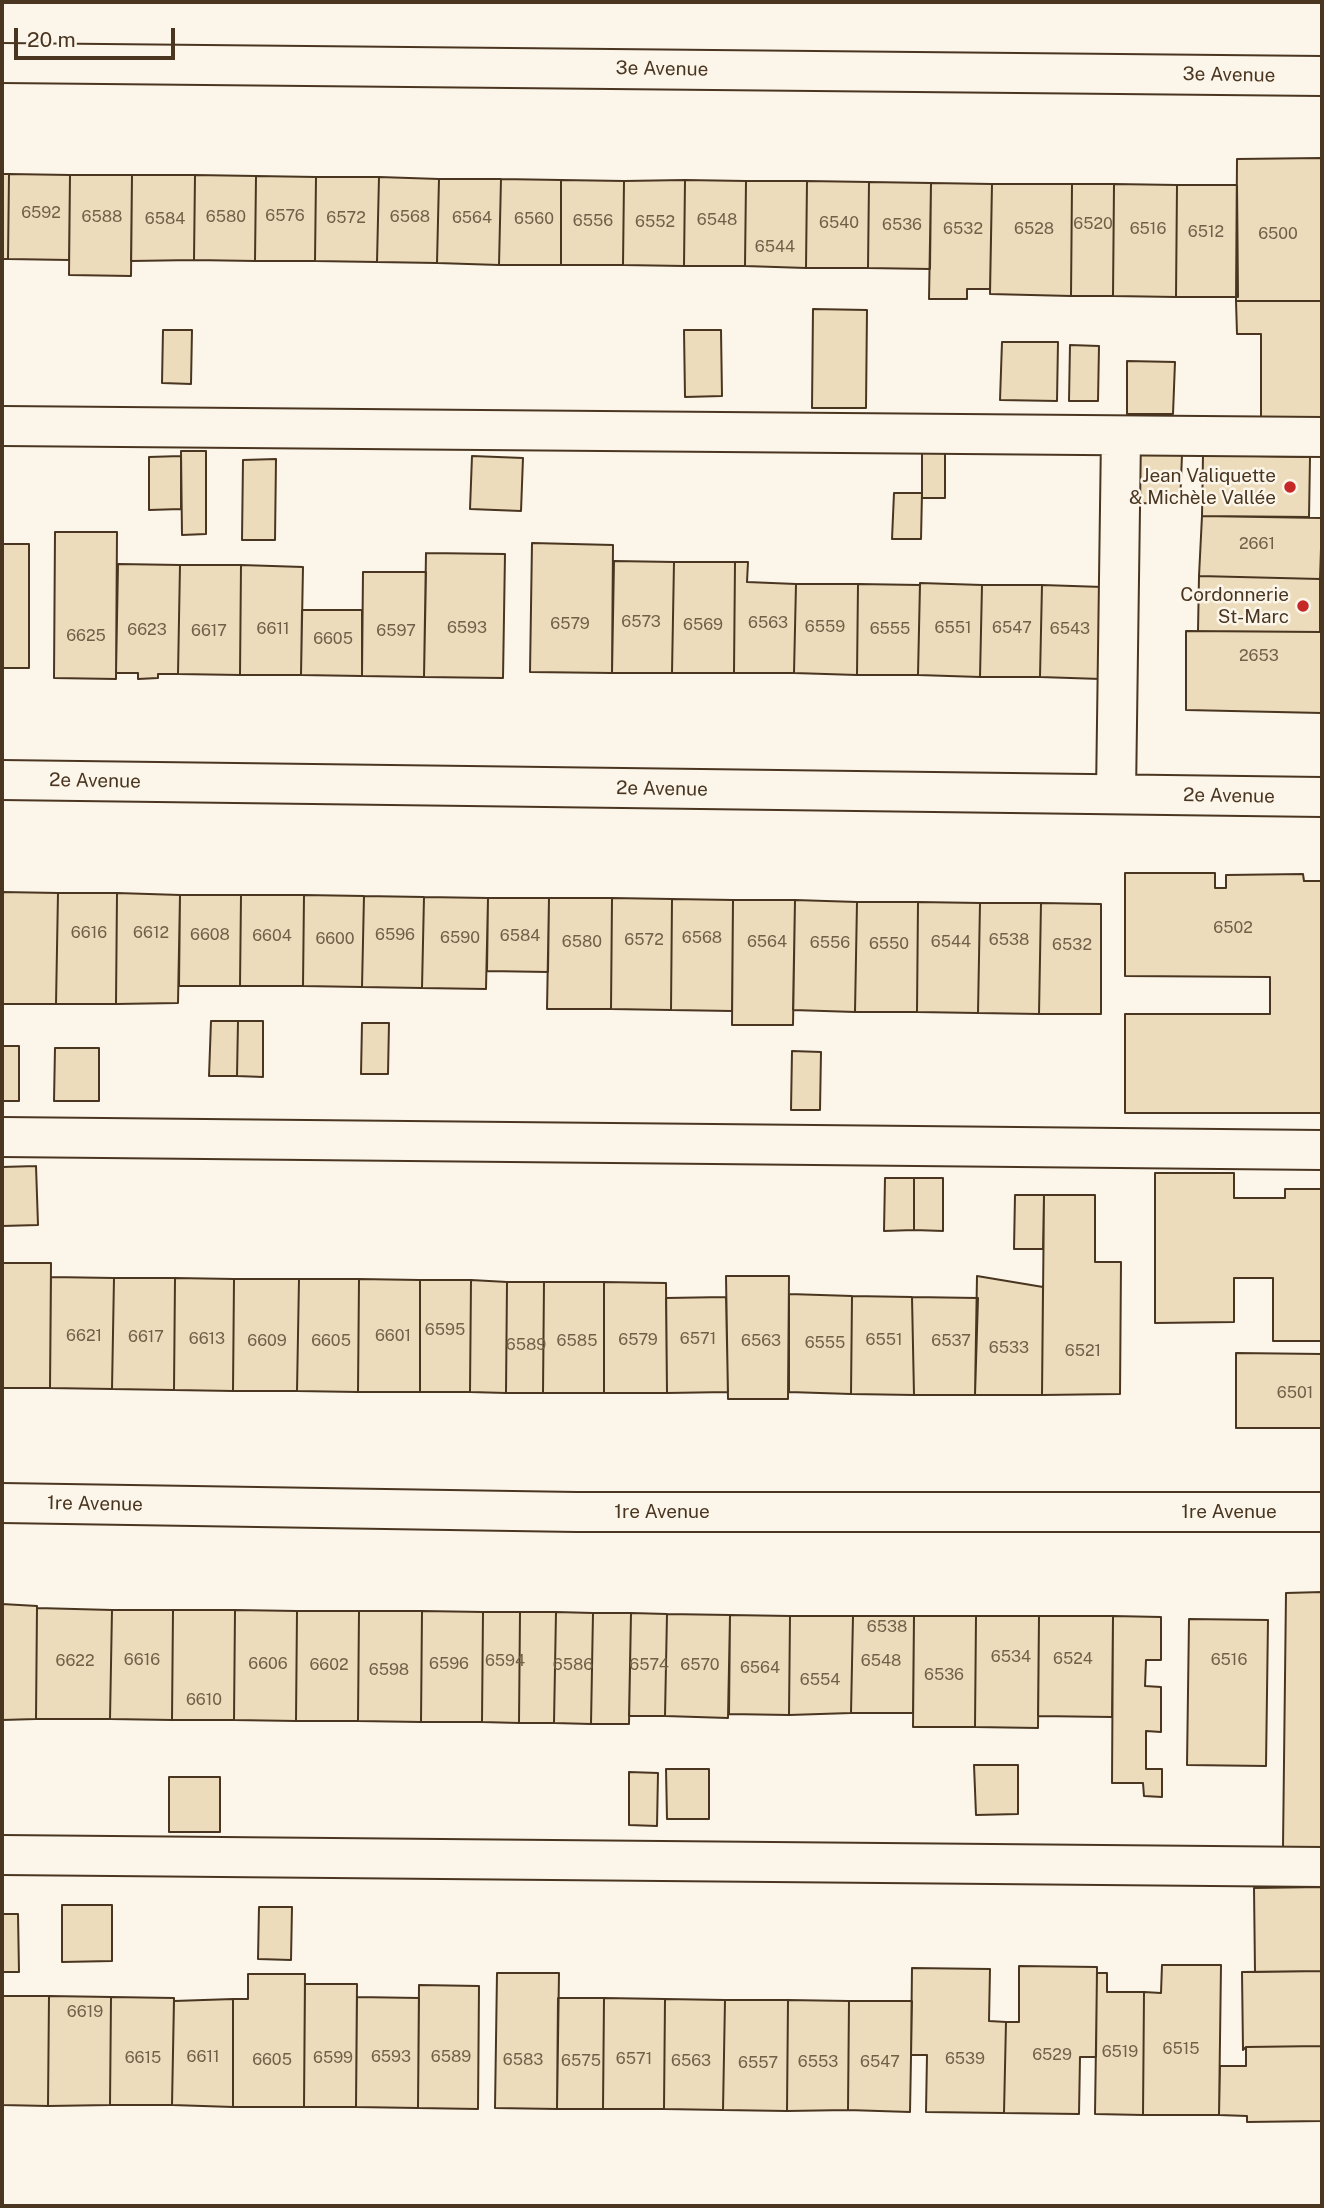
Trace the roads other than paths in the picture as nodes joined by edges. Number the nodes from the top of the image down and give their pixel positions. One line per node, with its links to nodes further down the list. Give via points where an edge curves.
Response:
1 (2, 63): 2 (street, 3e Avenue)
2 (1322, 76)
3 (2, 426): 4 (street)
4 (1121, 436): 5 (street); 7 (street)
5 (1322, 437)
6 (2, 780): 7 (street, 2e Avenue)
7 (1116, 794): 8 (street, 2e Avenue)
8 (1322, 797)
9 (2, 1137): 10 (street)
10 (1322, 1150)
11 (2, 1503): 12 (street, 1re Avenue, via 578,1512)
12 (1322, 1512)
13 (2, 1855): 14 (street)
14 (1322, 1867)

